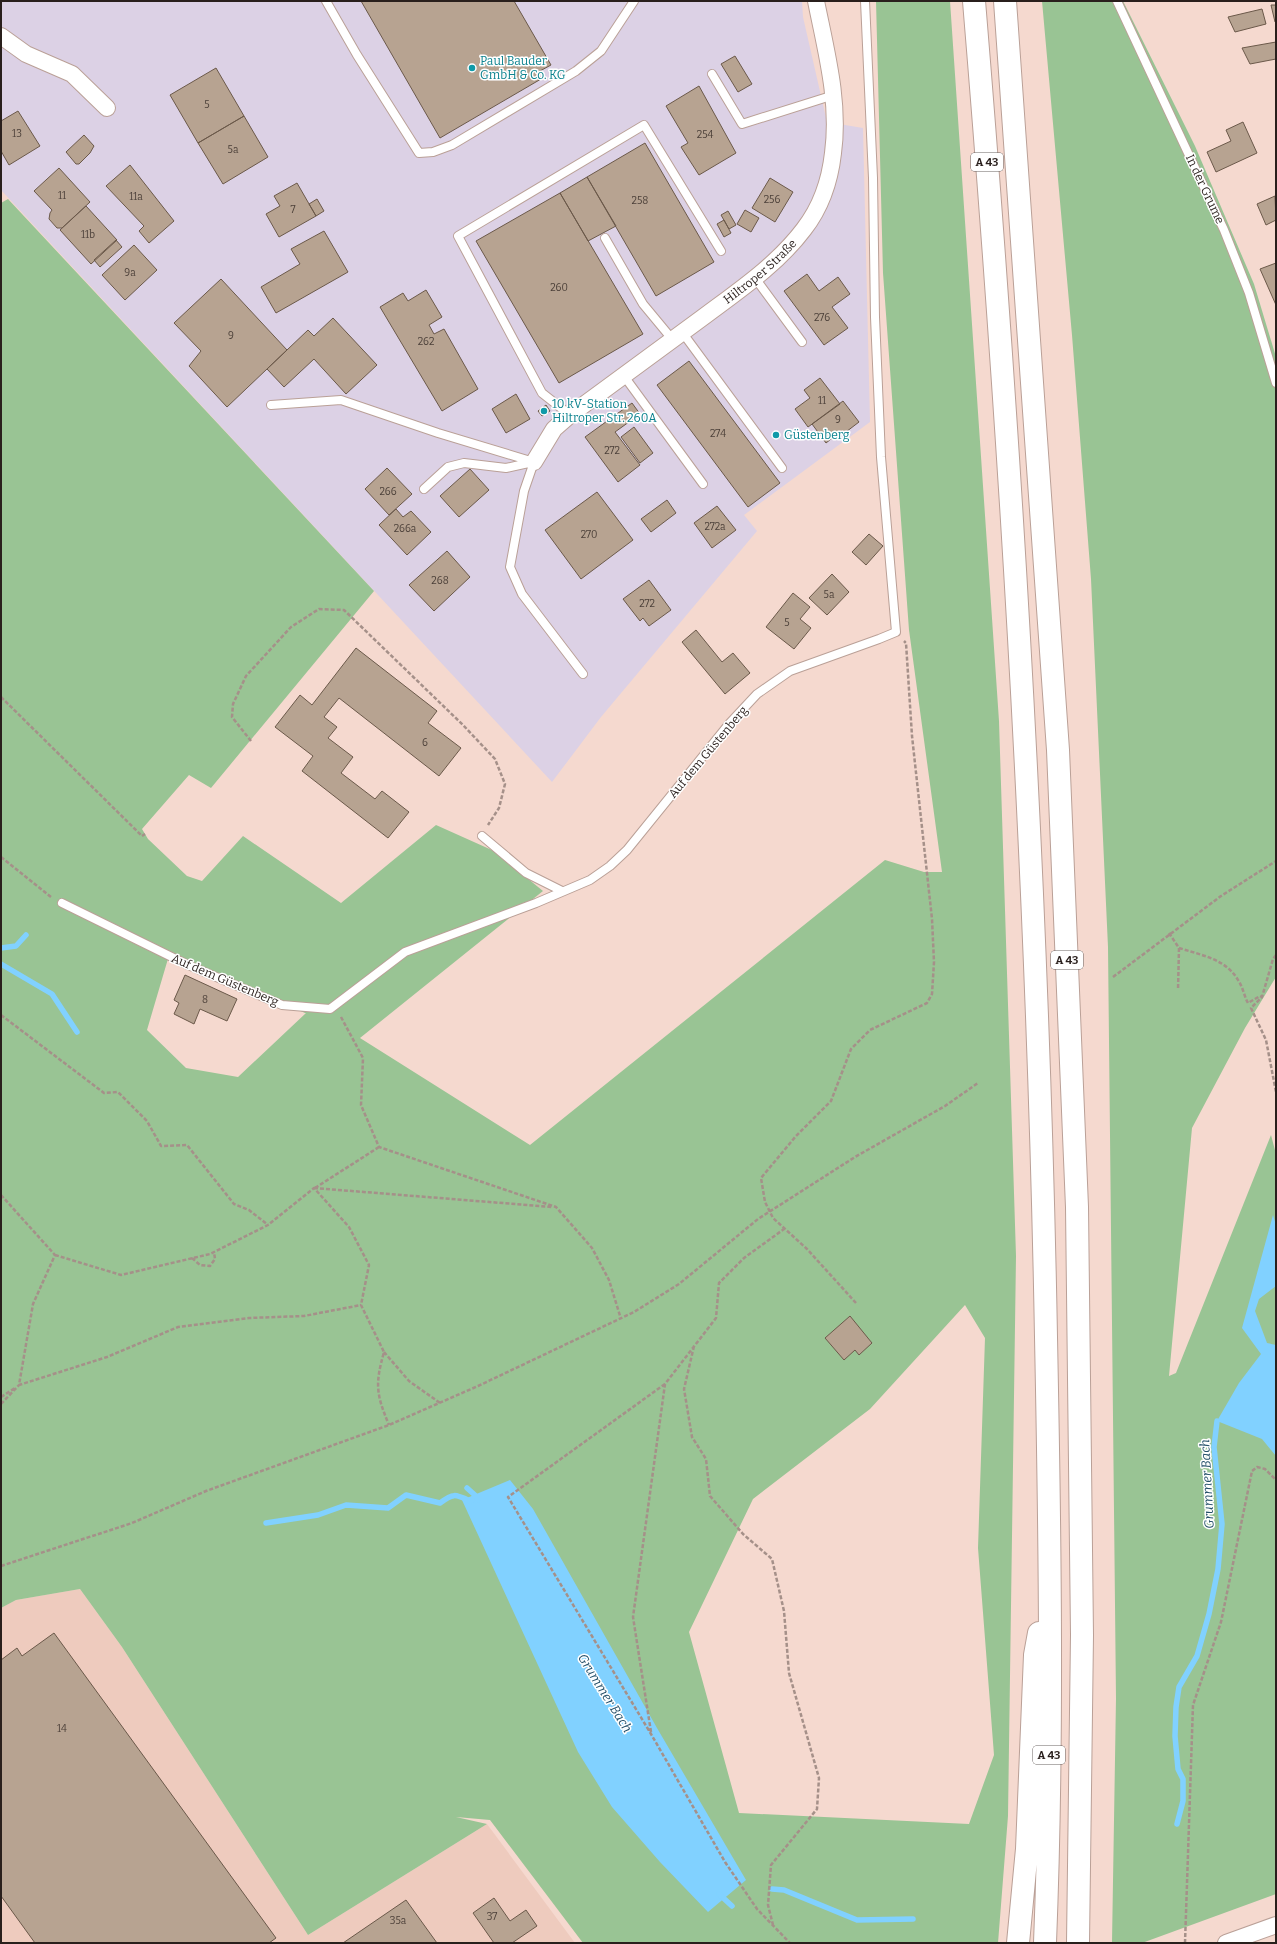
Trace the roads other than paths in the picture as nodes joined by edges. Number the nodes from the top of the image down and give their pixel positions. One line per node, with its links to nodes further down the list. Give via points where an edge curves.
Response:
1 (326, 1): 2 (lane, via 419,153 433,152 452,145 576,71 601,51)
2 (634, 1)
3 (816, 1): 10 (street, Hiltroper Straße)
4 (865, 1): 27 (lane, Auf dem Güstenberg, via 874,178 874,317 881,457 896,632 790,670 757,694 729,724 627,850 590,880)
5 (974, 1): 29 (highway, A 43, via 999,315 1027,752 1043,1164)
6 (1005, 1): 33 (highway, A 43, via 1058,750 1077,1207 1082,1635)
7 (1117, 1): 18 (lane, In der Grume, via 1224,230 1249,293)
8 (1, 36): 11 (street, via 26,54 72,74)
9 (712, 74): 10 (lane, via 742,124)
10 (834, 95): 14 (street, Hiltroper Straße, via 836,127 827,185 817,208 794,242)
11 (107, 108)
12 (605, 238): 15 (lane, via 643,304)
13 (721, 251): 20 (lane, via 644,125 458,236 542,393)
14 (755, 278): 15 (street, Hiltroper Straße); 16 (lane)
15 (677, 336): 17 (street, Hiltroper Straße); 22 (lane)
16 (802, 342)
17 (624, 376): 20 (street, Hiltroper Straße); 23 (lane)
18 (1276, 383)
19 (271, 405): 21 (lane, via 341,400)
20 (570, 415): 21 (street, Hiltroper Straße, via 554,429)
21 (534, 462): 24 (lane, via 506,468 464,463 448,467); 25 (lane, via 524,491 510,567 522,594)
22 (782, 468)
23 (703, 484)
24 (424, 489)
25 (583, 674)
26 (482, 836): 27 (lane, via 526,873)
27 (562, 891): 28 (lane, Auf dem Güstenberg, via 406,952 330,1009 282,1005 188,965)
28 (62, 904)
29 (1051, 1567): 31 (highway, via 1035,1655 1027,1849); 32 (highway, A 43)
30 (1276, 1925): 34 (street)
31 (1018, 1943)
32 (1045, 1943)
33 (1078, 1943)
34 (1226, 1943)

